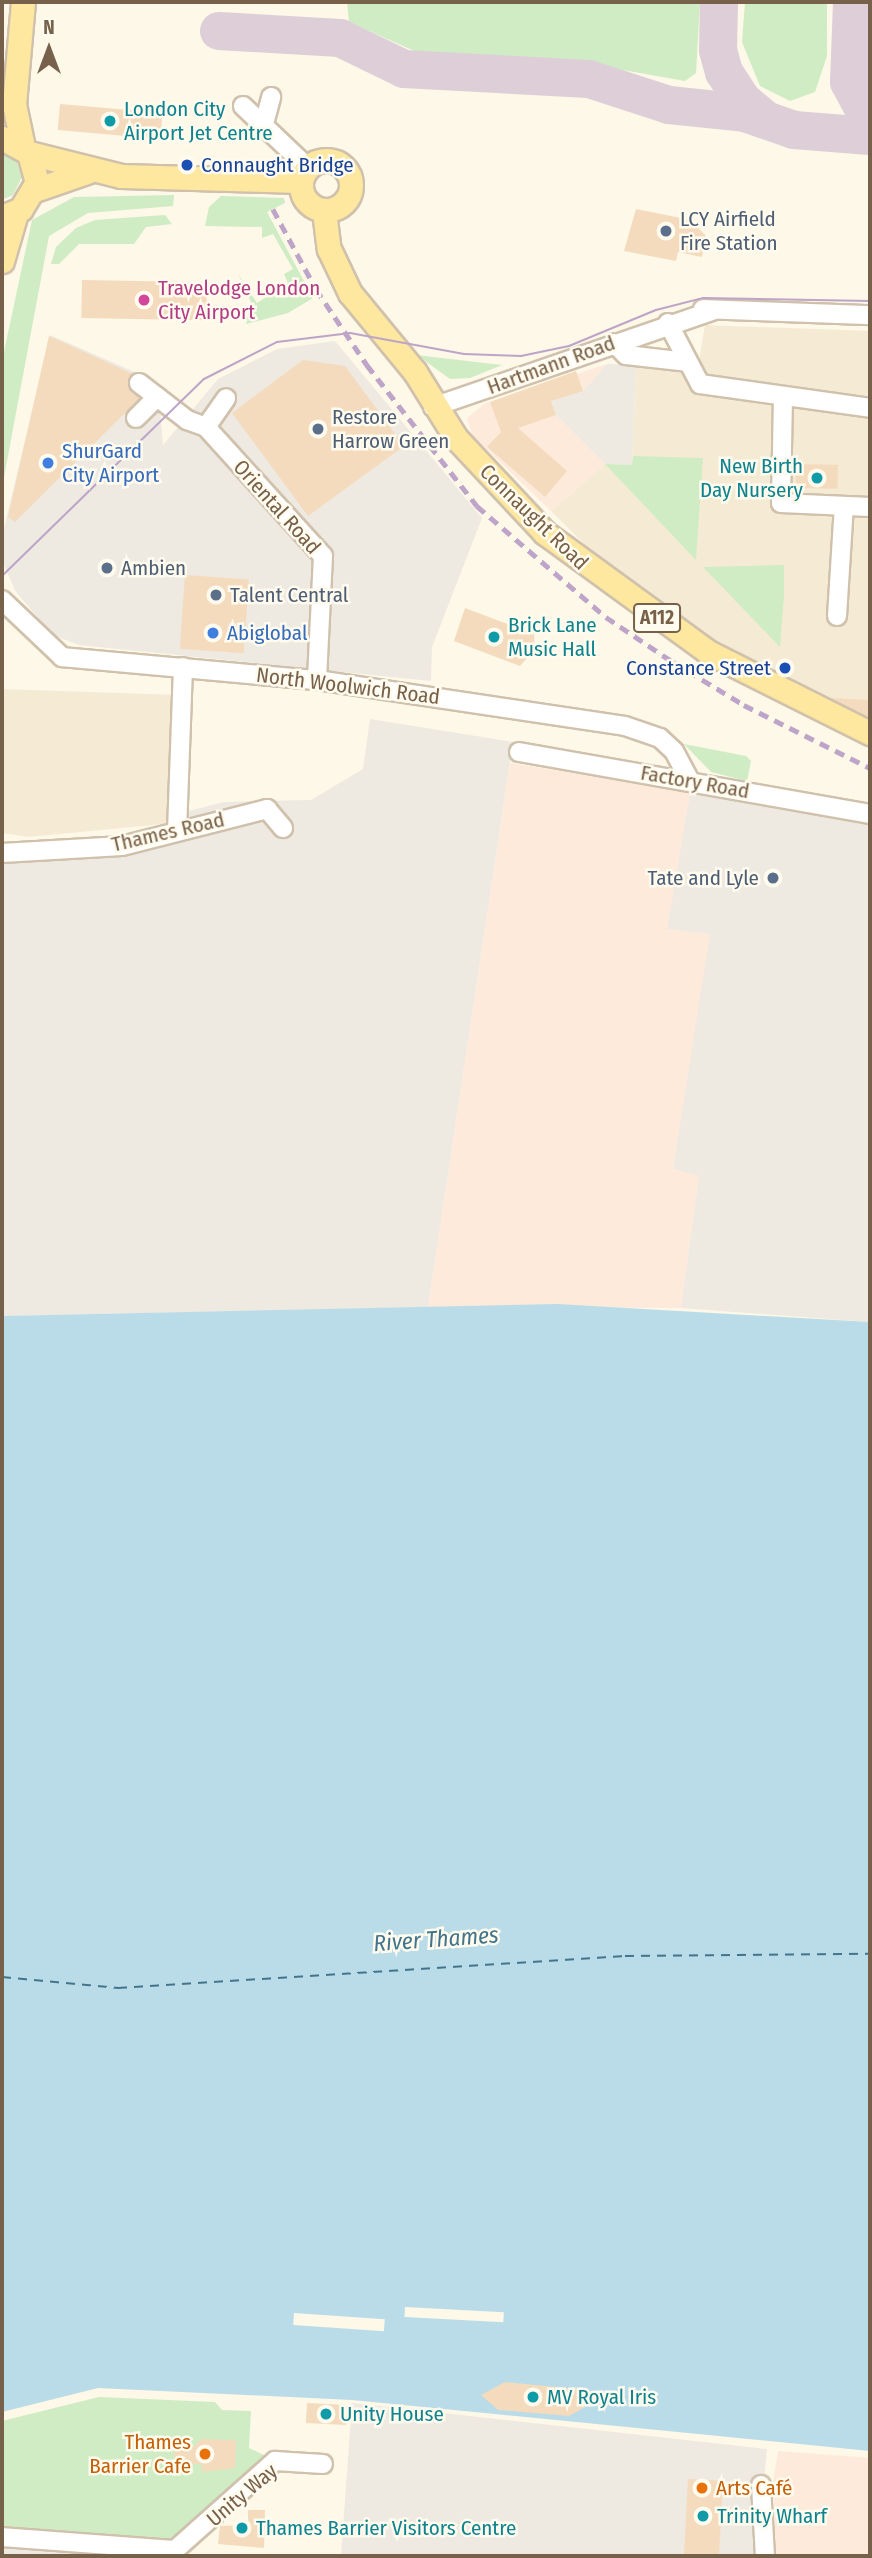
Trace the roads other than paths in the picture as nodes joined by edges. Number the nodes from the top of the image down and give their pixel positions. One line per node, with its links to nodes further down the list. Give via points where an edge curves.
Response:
1 (22, 5): 6 (main road, via 15,104)
2 (271, 97): 4 (street)
3 (243, 106): 4 (street, Connaught Road)
4 (262, 122): 8 (street, Connaught Road)
5 (2, 138): 6 (main road)
6 (26, 150): 7 (main road); 9 (main road, via 37,169)
7 (87, 172): 8 (main road, via 152,179); 9 (main road)
8 (304, 174): 10 (main road, Connaught Road / A112, via 304,197); 10 (main road, via 327,160 350,176 343,204)
9 (35, 190): 11 (main road)
10 (324, 211): 23 (main road, Connaught Road / A112, via 337,270 394,352 415,372)
11 (9, 215): 12 (main road)
12 (2, 261)
13 (870, 315): 14 (street, Hartmann Road, via 686,311)
14 (668, 323): 15 (street, Hartmann Road); 16 (street)
15 (614, 343): 17 (street, via 626,355); 23 (street, Hartmann Road)
16 (677, 343): 17 (street); 18 (street)
17 (660, 357): 18 (street)
18 (687, 362): 21 (street, via 700,384)
19 (139, 383): 20 (street, Oriental Road)
20 (157, 397): 25 (street); 26 (street, Oriental Road)
21 (783, 397): 24 (street); 27 (street, via 781,503)
22 (226, 398): 26 (street)
23 (433, 407): 33 (main road, Connaught Road / A112, via 493,481 583,566 708,652)
24 (870, 408)
25 (136, 418)
26 (206, 427): 32 (street, Oriental Road, via 323,556)
27 (844, 506): 28 (street); 30 (street)
28 (870, 507)
29 (4, 610): 31 (street, North Woolwich Road, via 62,657)
30 (837, 617)
31 (183, 667): 32 (street, North Woolwich Road); 38 (street)
32 (317, 680): 35 (street, North Woolwich Road, via 644,730 674,751)
33 (870, 733)
34 (519, 752): 35 (street, Factory Road)
35 (690, 781): 36 (street, Factory Road)
36 (870, 814)
37 (283, 828): 38 (street, Thames Road, via 267,809)
38 (177, 831): 39 (street, Thames Road, via 122,846)
39 (2, 853)
40 (323, 2464): 42 (street, Unity Way, via 275,2461 179,2549)
41 (761, 2485): 43 (street)
42 (2, 2537)
43 (765, 2556)

